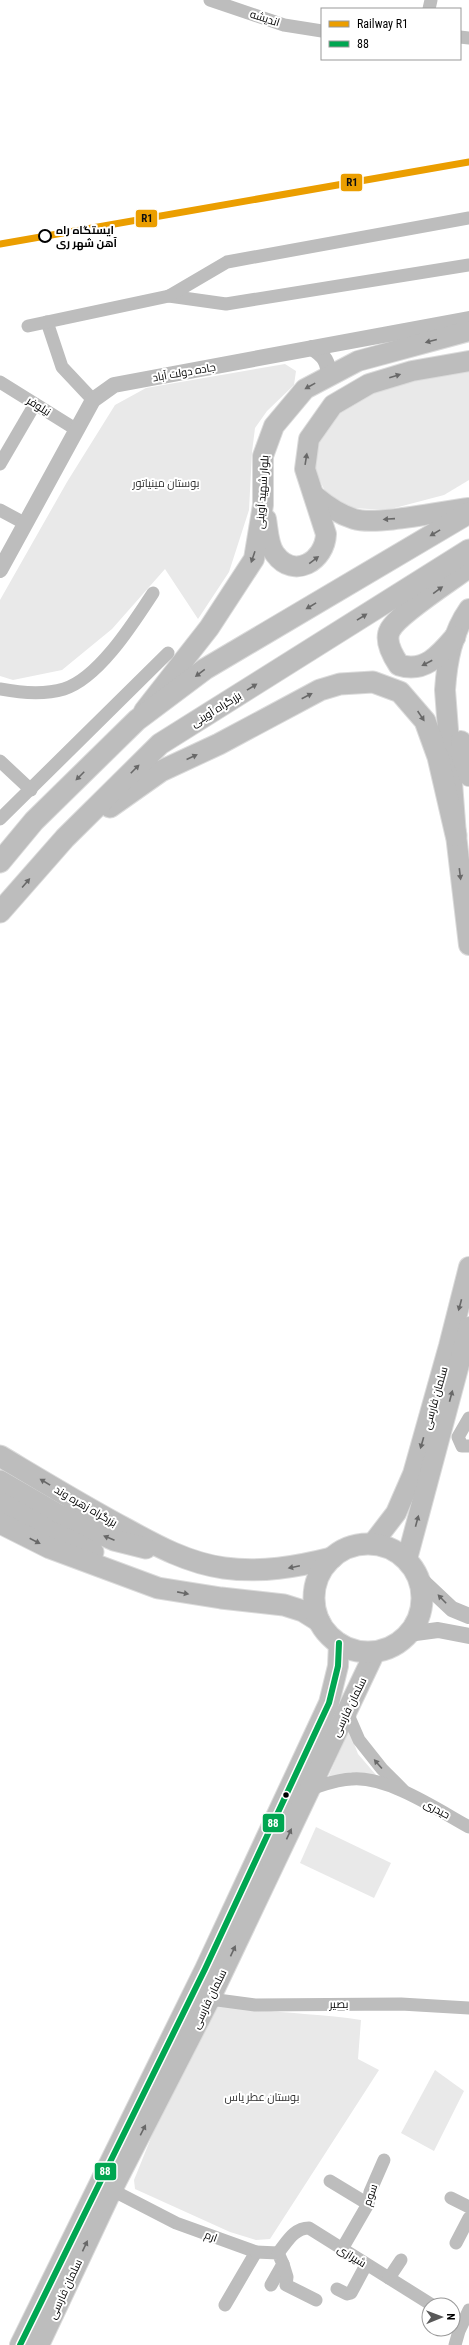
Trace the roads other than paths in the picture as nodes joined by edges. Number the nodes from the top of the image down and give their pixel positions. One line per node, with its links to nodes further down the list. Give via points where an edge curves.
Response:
1 (210, 0): 2 (street, اندیشه, via 284,24)
2 (321, 31)
3 (469, 218): 5 (street, via 227,262)
4 (469, 265): 5 (street, via 226,304)
5 (169, 296): 7 (street)
6 (469, 319): 10 (street, جاده دولت آباد)
7 (47, 322): 8 (street); 14 (street, via 62,367)
8 (28, 326)
9 (469, 331): 12 (main road, بلوار شهید آوینی, one-way to 12, via 358,361)
10 (312, 348): 12 (street, via 322,354 327,362); 14 (street, جاده دولت آباد, via 114,385)
11 (469, 361): 18 (main road, one-way to 11, via 305,469 310,439 333,405 369,384 412,371)
12 (329, 376): 19 (main road, بلوار شهید آوینی, one-way to 19, via 305,389 274,426 263,456)
13 (0, 382): 15 (street, نیلوفر)
14 (93, 400): 16 (street, جاده دولت آباد)
15 (35, 404): 16 (street, نیلوفر); 17 (street)
16 (77, 430): 23 (street, جاده دولت آباد)
17 (0, 464)
18 (315, 496): 19 (main road, one-way to 18, via 275,554 281,561 299,566 316,559 326,543 326,534); 20 (main road, one-way to 18, via 389,520 356,520 334,511)
19 (263, 505): 32 (main road, بلوار شهید آوینی, one-way to 32, via 254,559 243,579 209,628)
20 (469, 508)
21 (0, 510): 23 (street)
22 (469, 513): 32 (highway, one-way to 32, via 205,669)
23 (26, 524): 26 (street, جاده دولت آباد)
24 (469, 550): 38 (highway, بزرگراه آوینی, one-way to 24, via 160,744)
25 (469, 567): 29 (highway, one-way to 25, via 441,654 420,667 409,668 399,665 390,647 389,631 401,618)
26 (0, 570)
27 (153, 593): 31 (street, via 122,639 86,677 66,689 48,692)
28 (469, 610): 29 (main road)
29 (462, 636): 34 (main road, via 456,692); 37 (main road, via 447,670 445,690)
30 (168, 653): 35 (street)
31 (0, 689)
32 (137, 720): 39 (highway, one-way to 39, via 34,821)
33 (0, 761): 35 (street)
34 (467, 764)
35 (31, 790): 36 (street)
36 (0, 819)
37 (456, 835): 38 (highway, one-way to 37, via 161,772 320,690 359,681 373,682 400,692 425,721 438,757); 41 (main road, one-way to 41)
38 (65, 838): 40 (highway, بزرگراه آوینی, one-way to 38)
39 (0, 862)
40 (0, 912)
41 (469, 945)
42 (469, 1266): 50 (main road, سلمان فارسی, one-way to 50, via 413,1474 396,1513)
43 (469, 1327): 53 (main road, سلمان فارسی, one-way to 43)
44 (469, 1418): 45 (street, via 458,1437 462,1446)
45 (469, 1446)
46 (0, 1456): 51 (highway, بزرگراه زهره وند, one-way to 46, via 89,1509)
47 (0, 1482): 51 (highway, بزرگراه زهره وند, one-way to 47, via 114,1540 57,1514)
48 (0, 1502): 55 (highway, via 47,1530 107,1558)
49 (0, 1523): 55 (highway, one-way to 55, via 50,1548)
50 (373, 1543): 52 (highway, via 343,1549); 53 (highway, via 397,1551)
51 (174, 1554): 52 (highway, بزرگراه زهره وند, one-way to 51, via 283,1569 252,1570 223,1568)
52 (332, 1558): 57 (highway, via 321,1571 316,1583 315,1609)
53 (407, 1559): 54 (highway)
54 (418, 1576): 56 (street, one-way to 54, via 452,1609); 58 (highway, via 422,1607 417,1622)
55 (158, 1588): 57 (highway, one-way to 57, via 201,1596 284,1605 303,1611)
56 (469, 1616)
57 (319, 1621): 60 (highway, via 328,1634)
58 (408, 1634): 59 (street, via 438,1630); 61 (highway, via 399,1643)
59 (469, 1636)
60 (339, 1643): 61 (highway, via 350,1649); 89 (main road, سلمان فارسی, via 338,1666 329,1703 205,1969)
61 (375, 1652): 62 (main road, سلمان فارسی)
62 (346, 1710): 63 (main road, سلمان فارسی); 64 (street, one-way to 62, via 382,1769 359,1740)
63 (310, 1789): 64 (street, via 353,1778 381,1783); 66 (main road, سلمان فارسی, one-way to 63)
64 (406, 1792): 65 (street, حیدری)
65 (469, 1827)
66 (210, 1999): 67 (street, بصیر, via 254,2005 401,2004); 70 (main road, سلمان فارسی, one-way to 66)
67 (469, 2008)
68 (384, 2160): 72 (street, سوم, via 370,2192)
69 (330, 2181): 72 (street)
70 (112, 2190): 77 (street, ارم, via 176,2223); 90 (main road, سلمان فارسی, one-way to 70)
71 (451, 2198): 73 (street)
72 (368, 2204): 76 (street, سوم)
73 (469, 2207)
74 (469, 2218): 75 (street)
75 (456, 2243)
76 (342, 2249): 78 (street, شیرازی, via 309,2228 302,2228 294,2233); 80 (street, شیرازی)
77 (256, 2252): 78 (street, ارم); 86 (street)
78 (281, 2258): 82 (street, شیرازی); 85 (street, via 287,2277 286,2285)
79 (401, 2260): 81 (street)
80 (366, 2265): 81 (street, شیرازی); 83 (street, via 351,2293 347,2294)
81 (389, 2278): 84 (street, شیرازی)
82 (271, 2285)
83 (337, 2289)
84 (421, 2298)
85 (308, 2300)
86 (225, 2305)
87 (469, 2310): 88 (street)
88 (461, 2327)
89 (20, 2345)
90 (39, 2345)

